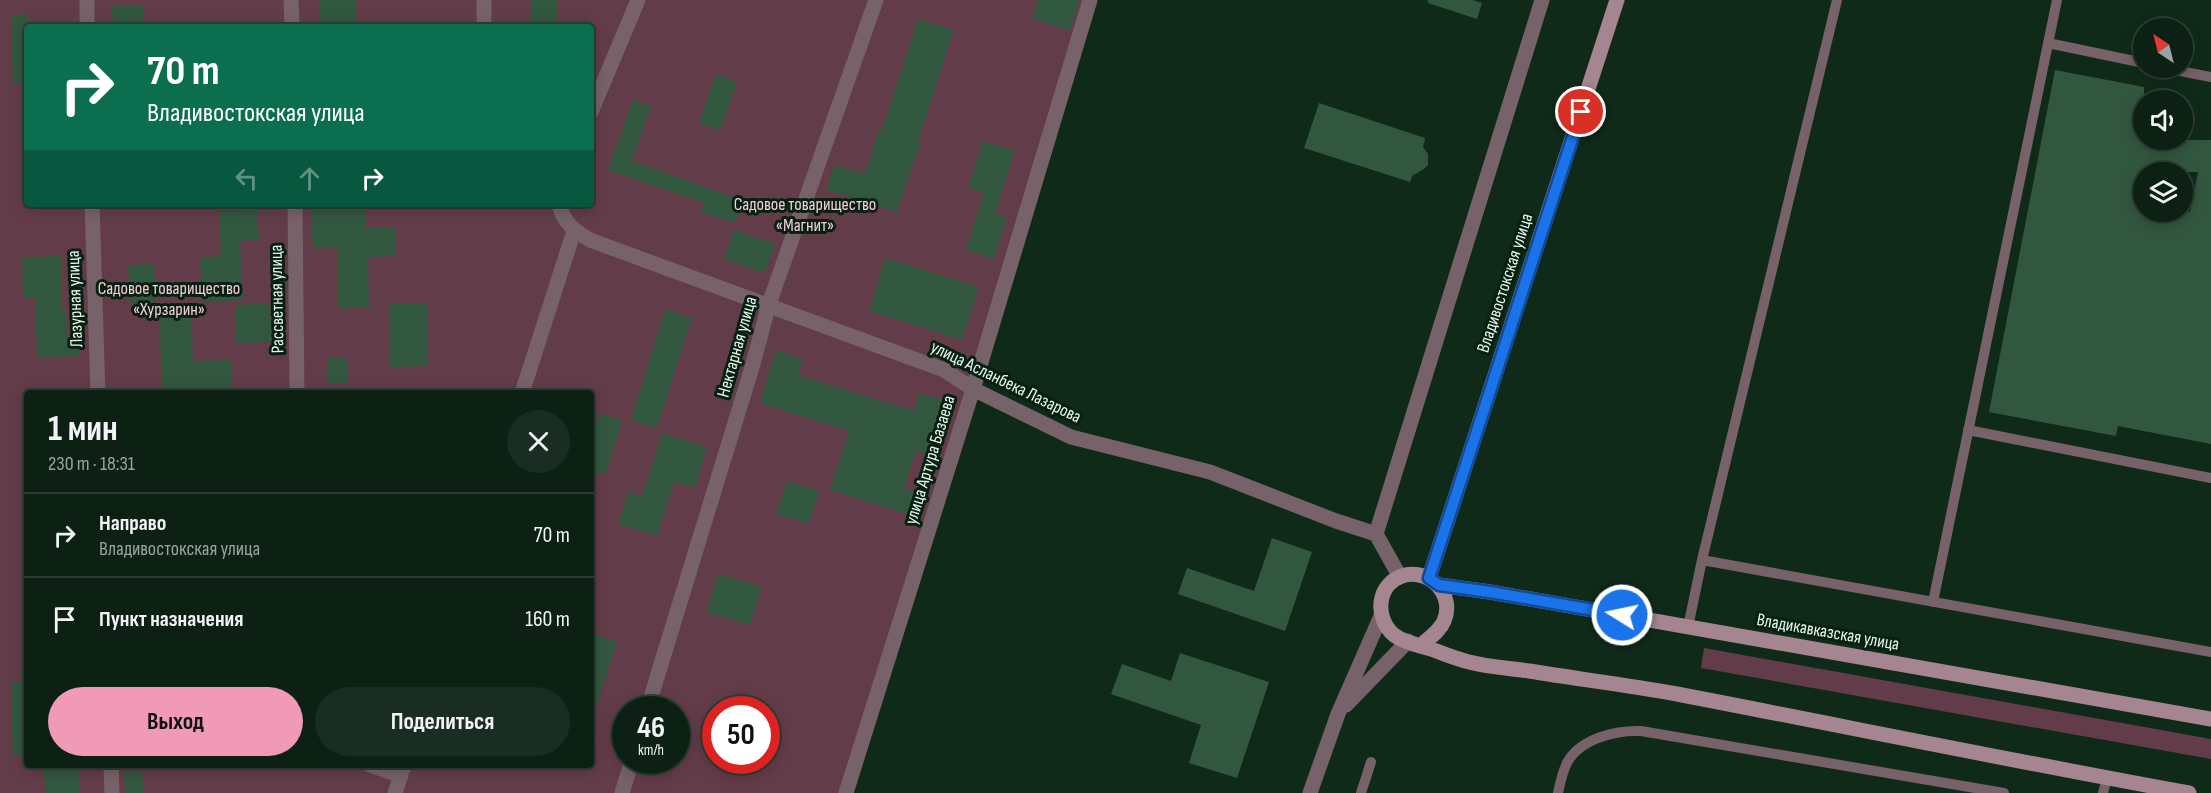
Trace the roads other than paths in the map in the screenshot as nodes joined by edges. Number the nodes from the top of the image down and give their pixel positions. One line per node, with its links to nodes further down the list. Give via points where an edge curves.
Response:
1 (87, 0): 11 (street)
2 (291, 0): 12 (street)
3 (484, 0): 13 (street)
4 (638, 0): 18 (street)
5 (876, 0): 23 (street, Нектарная улица)
6 (1090, 0): 24 (street, улица Артура Базаева)
7 (1542, 0): 30 (street)
8 (1617, 0): 33 (main road, Владивостокская улица)
9 (1837, 0): 31 (lane)
10 (2057, 0): 14 (lane)
11 (87, 24)
12 (292, 24)
13 (484, 24)
14 (2048, 43): 15 (lane); 28 (lane)
15 (2133, 61)
16 (2193, 73): 17 (lane)
17 (2211, 77)
18 (594, 105)
19 (92, 207): 25 (street, Лазурная улица)
20 (295, 207): 26 (street, Рассветная улица)
21 (560, 207): 22 (street)
22 (574, 231): 23 (street, улица Асланбека Лазарова); 27 (street)
23 (769, 304): 24 (street, улица Асланбека Лазарова, via 944,370); 39 (street, Нектарная улица)
24 (973, 389): 30 (street, улица Асланбека Лазарова, via 1071,437 1210,472); 50 (street, улица Артура Базаева)
25 (98, 390)
26 (297, 390)
27 (523, 390)
28 (1968, 430): 29 (lane); 34 (lane)
29 (2211, 478)
30 (1376, 534): 32 (street)
31 (1702, 560): 34 (lane); 36 (lane)
32 (1400, 577): 33 (main road, via 1419,574); 35 (main road, via 1383,593)
33 (1434, 582): 36 (main road, Владикавказская улица); 37 (main road, via 1445,596 1446,618 1438,630)
34 (1933, 602): 38 (lane)
35 (1381, 616): 37 (main road, via 1397,637); 40 (street)
36 (1688, 627): 41 (main road, Владикавказская улица)
37 (1414, 643): 40 (street); 46 (main road, via 1470,662 1674,693)
38 (2211, 652)
39 (651, 696)
40 (1338, 714): 51 (street)
41 (2211, 719)
42 (1371, 762): 52 (lane)
43 (111, 768): 47 (street)
44 (403, 770): 48 (street)
45 (628, 774): 49 (street)
46 (2105, 785): 55 (main road)
47 (112, 793)
48 (395, 793)
49 (622, 793)
50 (846, 793)
51 (1310, 793)
52 (1361, 793)
53 (1558, 793): 54 (lane, via 1569,760 1590,741 1624,730)
54 (2004, 793)
55 (2189, 793)

